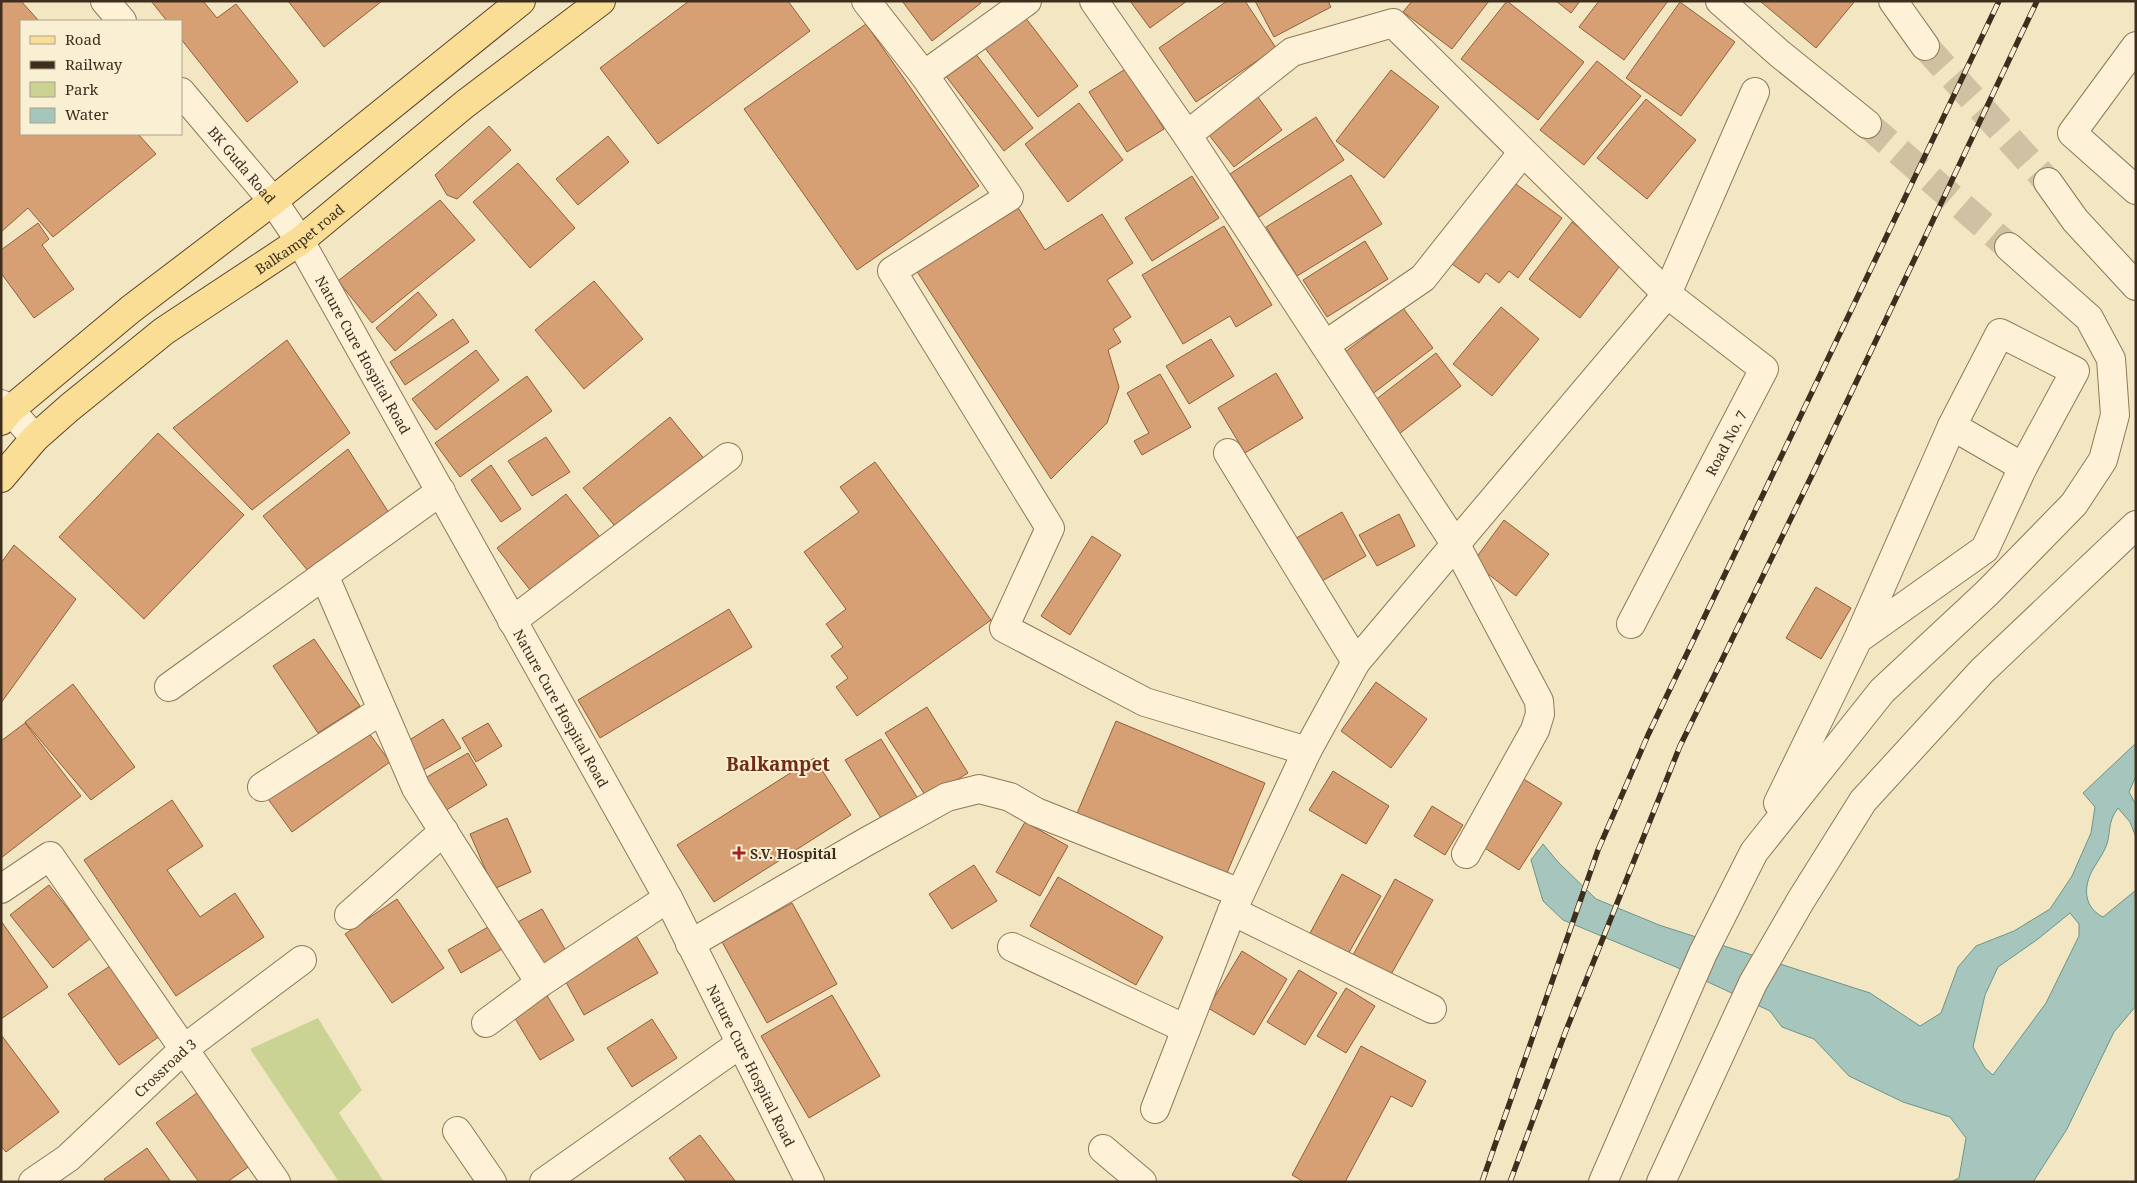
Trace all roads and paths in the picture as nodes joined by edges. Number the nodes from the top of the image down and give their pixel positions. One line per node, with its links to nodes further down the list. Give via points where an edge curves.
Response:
1 (105, 1): 9 (street)
2 (521, 1): 20 (main road)
3 (601, 1): 21 (main road, Balkampet road, via 465,104)
4 (866, 1): 12 (street)
5 (1027, 1): 12 (street)
6 (1094, 1): 16 (street)
7 (1720, 1): 15 (street)
8 (1893, 1): 10 (street)
9 (121, 20)
10 (1925, 46)
11 (2136, 46): 19 (street, via 2072,133)
12 (924, 75): 43 (street, via 1009,197 892,271 1050,528 1004,628 1145,702)
13 (1755, 92): 24 (street)
14 (182, 93): 20 (street, BK Guda Road)
15 (1867, 124)
16 (1187, 135): 17 (street, via 1292,52 1393,23); 25 (street)
17 (1523, 152): 24 (street); 25 (street, via 1423,278)
18 (2048, 182): 23 (street, via 2075,220)
19 (2136, 190)
20 (273, 201): 21 (street, BK Guda Road); 26 (main road, via 131,309)
21 (300, 241): 28 (main road, Balkampet road, via 164,331); 33 (street, Nature Cure Hospital Road)
22 (2009, 247): 47 (street, via 2088,318 2111,359 2115,415 2103,460 2074,504 1987,593 1882,690)
23 (2136, 286)
24 (1667, 294): 35 (street); 38 (street, Road No. 7, via 1764,369)
25 (1325, 345): 35 (street)
26 (4, 412): 28 (street)
27 (1952, 426): 31 (street); 31 (street, via 2000,333 2075,371); 39 (street)
28 (35, 438): 32 (main road, Balkampet road)
29 (1228, 453): 40 (street)
30 (728, 457): 37 (street)
31 (2024, 467): 39 (street, via 1985,549)
32 (1, 478)
33 (441, 491): 36 (street); 37 (street, Nature Cure Hospital Road)
34 (2136, 525): 71 (street, via 1982,671 1864,801 1753,983)
35 (1456, 545): 40 (street); 46 (street, via 1539,701 1540,714 1535,730)
36 (324, 575): 41 (street); 42 (street)
37 (512, 621): 49 (street, Nature Cure Hospital Road)
38 (1631, 624)
39 (1858, 639): 47 (street)
40 (1356, 662): 43 (street)
41 (169, 687)
42 (382, 710): 44 (street); 45 (street, via 416,788)
43 (1307, 751): 50 (street)
44 (262, 788)
45 (444, 831): 51 (street); 55 (street)
46 (1466, 854)
47 (1748, 863): 70 (street, via 1703,953)
48 (1, 889): 60 (street, via 50,856)
49 (668, 898): 52 (street, Nature Cure Hospital Road); 55 (street)
50 (1236, 902): 52 (street, via 1036,812 1010,797 979,789 947,797); 56 (street); 58 (street)
51 (349, 915)
52 (690, 944): 59 (street, Nature Cure Hospital Road)
53 (1012, 947): 58 (street)
54 (302, 960): 60 (street, Crossroad 3)
55 (540, 983): 57 (street)
56 (1432, 1009)
57 (486, 1024)
58 (1186, 1029): 61 (street)
59 (740, 1044): 64 (street, Nature Cure Hospital Road); 68 (street)
60 (185, 1048): 65 (street, Crossroad 3, via 68,1158); 66 (street)
61 (1155, 1109)
62 (456, 1130): 67 (street)
63 (1103, 1149): 69 (street)
64 (807, 1180)
65 (32, 1182)
66 (276, 1182)
67 (492, 1182)
68 (544, 1182)
69 (1142, 1182)
70 (1603, 1182)
71 (1662, 1182)

